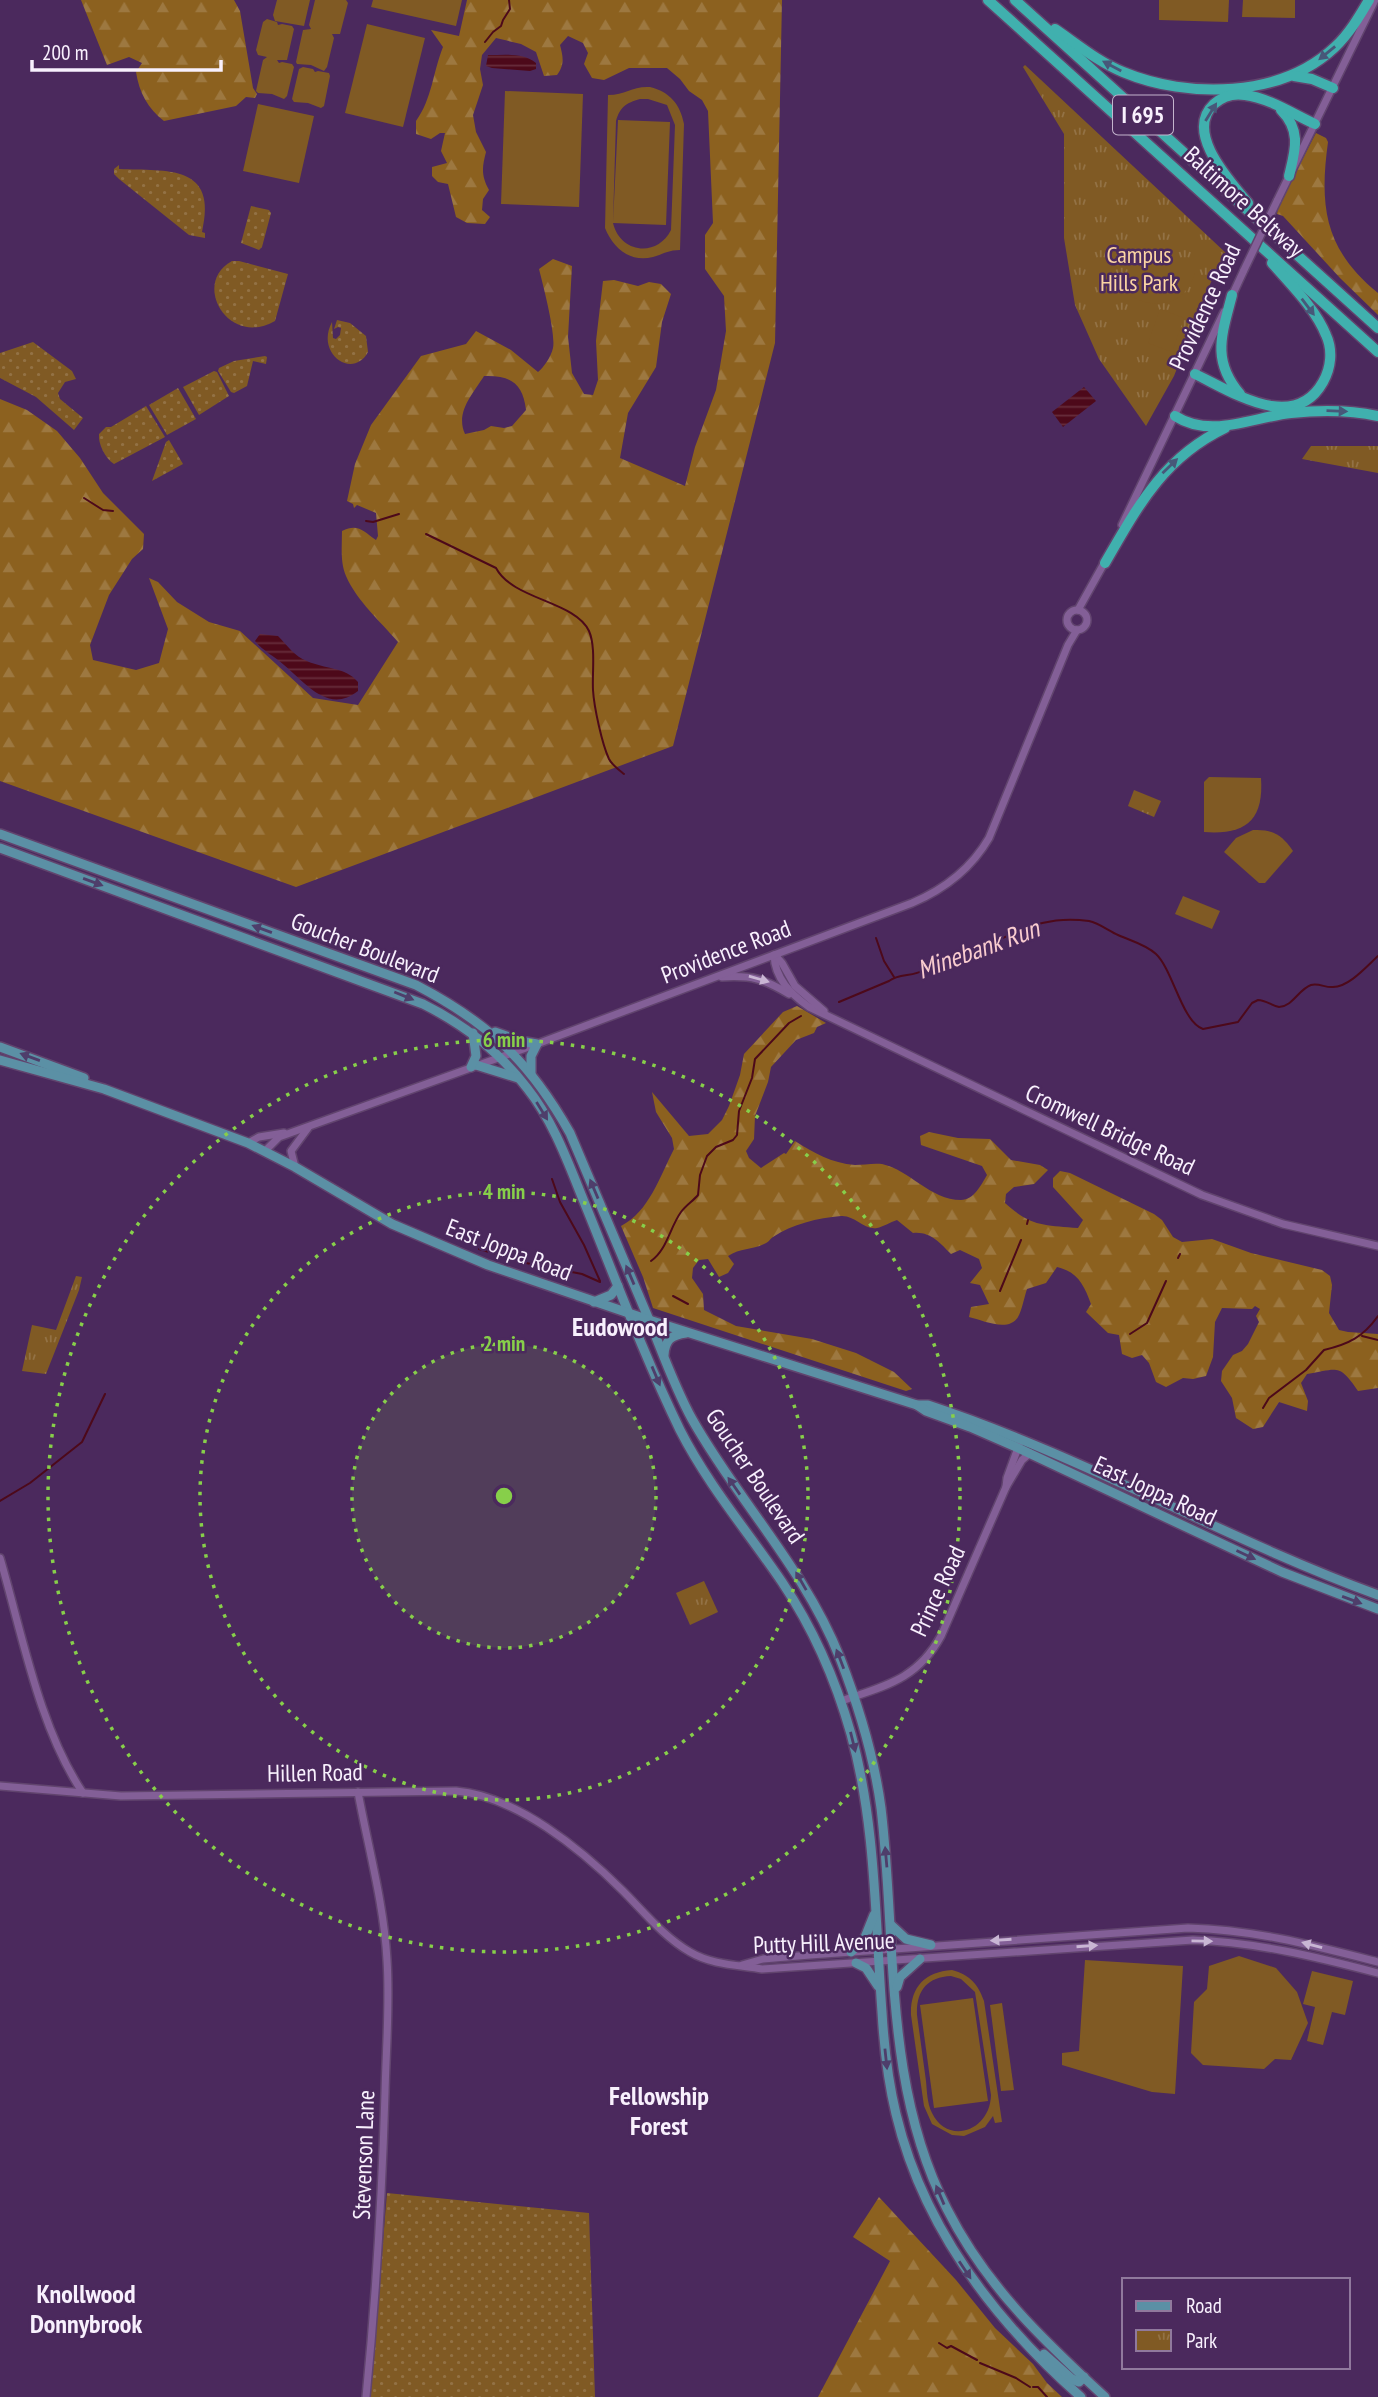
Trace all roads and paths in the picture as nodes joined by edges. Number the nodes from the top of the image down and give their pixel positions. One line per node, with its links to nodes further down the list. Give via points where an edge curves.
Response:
1 (988, 0): 11 (highway, Baltimore Beltway / I 695)
2 (1369, 0): 5 (highway, one-way to 5, via 1333,49)
3 (1375, 0): 6 (street, Providence Road)
4 (1016, 1): 5 (highway, one-way to 4, via 1226,88 1154,83 1104,62); 10 (highway, Baltimore Beltway / I 695)
5 (1291, 76): 6 (highway)
6 (1333, 88): 8 (street, Providence Road)
7 (1278, 107): 8 (highway); 9 (highway, via 1292,123 1297,139); 10 (highway, one-way to 7, via 1218,165 1204,125 1213,105 1234,94)
8 (1315, 124): 9 (street, Providence Road)
9 (1289, 176): 12 (street, Providence Road, bridge)
10 (1271, 230): 13 (highway, Baltimore Beltway / I 695)
11 (1249, 235): 14 (highway, Baltimore Beltway / I 695); 16 (highway, one-way to 16, via 1321,325 1330,357 1323,382 1305,400 1271,407)
12 (1232, 295): 15 (street, Providence Road); 16 (highway, via 1221,337 1221,360)
13 (1378, 328)
14 (1378, 352)
15 (1195, 374): 16 (highway); 17 (street, Providence Road)
16 (1243, 397)
17 (1175, 416): 19 (highway, via 1201,426); 20 (street, Providence Road)
18 (1378, 416): 19 (highway, one-way to 18, via 1310,411)
19 (1233, 425): 20 (highway, one-way to 19, via 1161,475 1192,447)
20 (1105, 563): 21 (street, Providence Road)
21 (1081, 611): 22 (street, via 1086,622); 22 (street, via 1071,611 1067,617)
22 (1074, 629): 25 (street, Providence Road, via 998,821 969,866 923,898)
23 (0, 834): 29 (main road, Goucher Boulevard, one-way to 23, via 416,985)
24 (0, 848): 30 (main road, Goucher Boulevard, one-way to 30, via 368,982 452,1018)
25 (774, 955): 26 (street, Providence Road); 27 (street, Cromwell Bridge Road, via 779,976); 28 (street, Cromwell Bridge Road, via 795,986)
26 (714, 977): 27 (street, one-way to 27, via 763,979); 31 (street, Providence Road)
27 (798, 1000): 28 (street, Cromwell Bridge Road)
28 (836, 1020): 45 (street, Cromwell Bridge Road, via 1202,1195 1283,1224)
29 (484, 1027): 31 (main road); 33 (main road, Goucher Boulevard)
30 (473, 1033): 34 (main road, Goucher Boulevard); 36 (main road)
31 (537, 1044): 33 (street, Providence Road); 37 (main road)
32 (0, 1047): 39 (main road, East Joppa Road, one-way to 32)
33 (513, 1052): 34 (street, Providence Road); 37 (main road, Goucher Boulevard)
34 (500, 1057): 36 (street, Providence Road); 38 (main road, Goucher Boulevard)
35 (0, 1060): 39 (main road, East Joppa Road)
36 (474, 1066): 38 (main road); 40 (street, Providence Road)
37 (531, 1073): 49 (main road, Goucher Boulevard, one-way to 37, via 570,1133)
38 (519, 1079): 46 (main road, Goucher Boulevard, one-way to 46, via 549,1122)
39 (104, 1088): 42 (main road, East Joppa Road)
40 (309, 1127): 41 (street, Providence Road); 44 (street, via 291,1151)
41 (291, 1133): 42 (street, via 274,1133); 43 (street, Providence Road, via 279,1137)
42 (248, 1143): 43 (main road, East Joppa Road)
43 (265, 1151): 44 (main road, East Joppa Road)
44 (295, 1167): 47 (main road, East Joppa Road, via 413,1235)
45 (1378, 1246)
46 (618, 1286): 47 (main road, via 611,1295); 48 (main road, Goucher Boulevard)
47 (594, 1302): 48 (main road, East Joppa Road)
48 (629, 1314): 49 (main road, East Joppa Road); 59 (main road, Goucher Boulevard, one-way to 59, via 690,1447 794,1600)
49 (649, 1320): 50 (main road, East Joppa Road); 51 (main road, Goucher Boulevard)
50 (689, 1333): 51 (main road, via 668,1339); 52 (main road, East Joppa Road, via 917,1405)
51 (664, 1356): 58 (main road, Goucher Boulevard, one-way to 51, via 810,1596 702,1436)
52 (1020, 1443): 53 (main road, East Joppa Road); 54 (street, Prince Road); 56 (main road, East Joppa Road)
53 (1030, 1453): 54 (street, Prince Road); 57 (main road, East Joppa Road, one-way to 57, via 1271,1567)
54 (1006, 1488): 58 (street, Prince Road, via 929,1656 900,1679)
55 (0, 1558): 62 (street, via 54,1735)
56 (1378, 1595)
57 (1377, 1607)
58 (854, 1697): 59 (street, Prince Road); 64 (main road, Goucher Boulevard, one-way to 58, via 879,1792)
59 (841, 1701): 63 (main road, Goucher Boulevard, one-way to 63, via 865,1800)
60 (0, 1786): 62 (street, Hillen Road)
61 (358, 1792): 62 (street, Hillen Road); 74 (street, Hillen Road, via 456,1791 499,1801 584,1856 679,1945 703,1958); 80 (street, Stevenson Lane, via 387,1958 388,2017 376,2296)
62 (83, 1793)
63 (876, 1910): 67 (main road, Goucher Boulevard); 68 (main road, via 864,1940)
64 (891, 1925): 65 (main road, via 906,1938); 66 (main road, Goucher Boulevard)
65 (931, 1945): 66 (street, Putty Hill Avenue); 72 (street, Putty Hill Avenue, one-way to 65, via 1278,1936 1213,1928)
66 (893, 1948): 67 (street, Putty Hill Avenue); 70 (main road, Goucher Boulevard)
67 (878, 1950): 68 (street, Putty Hill Avenue); 71 (main road, Goucher Boulevard)
68 (850, 1952): 74 (street, Putty Hill Avenue)
69 (920, 1959): 70 (street, Putty Hill Avenue); 75 (street, Putty Hill Avenue, one-way to 75, via 1193,1940 1290,1951); 77 (main road, via 900,1977)
70 (894, 1960): 71 (street, Putty Hill Avenue); 77 (main road, Goucher Boulevard)
71 (879, 1961): 73 (street, Putty Hill Avenue); 76 (main road, Goucher Boulevard)
72 (1378, 1962)
73 (856, 1963): 74 (street, Putty Hill Avenue, via 762,1969); 76 (main road, via 873,1976)
74 (741, 1965)
75 (1378, 1973)
76 (881, 1991): 78 (main road, Goucher Boulevard, one-way to 78, via 891,2094 925,2196 960,2262)
77 (896, 1992): 79 (main road, Goucher Boulevard, one-way to 77, via 1009,2304 946,2209 905,2084)
78 (1015, 2332): 79 (main road, via 1072,2379 1079,2382); 81 (main road, Goucher Boulevard)
79 (1084, 2377): 82 (main road, Goucher Boulevard)
80 (366, 2397)
81 (1081, 2397)
82 (1105, 2397)

